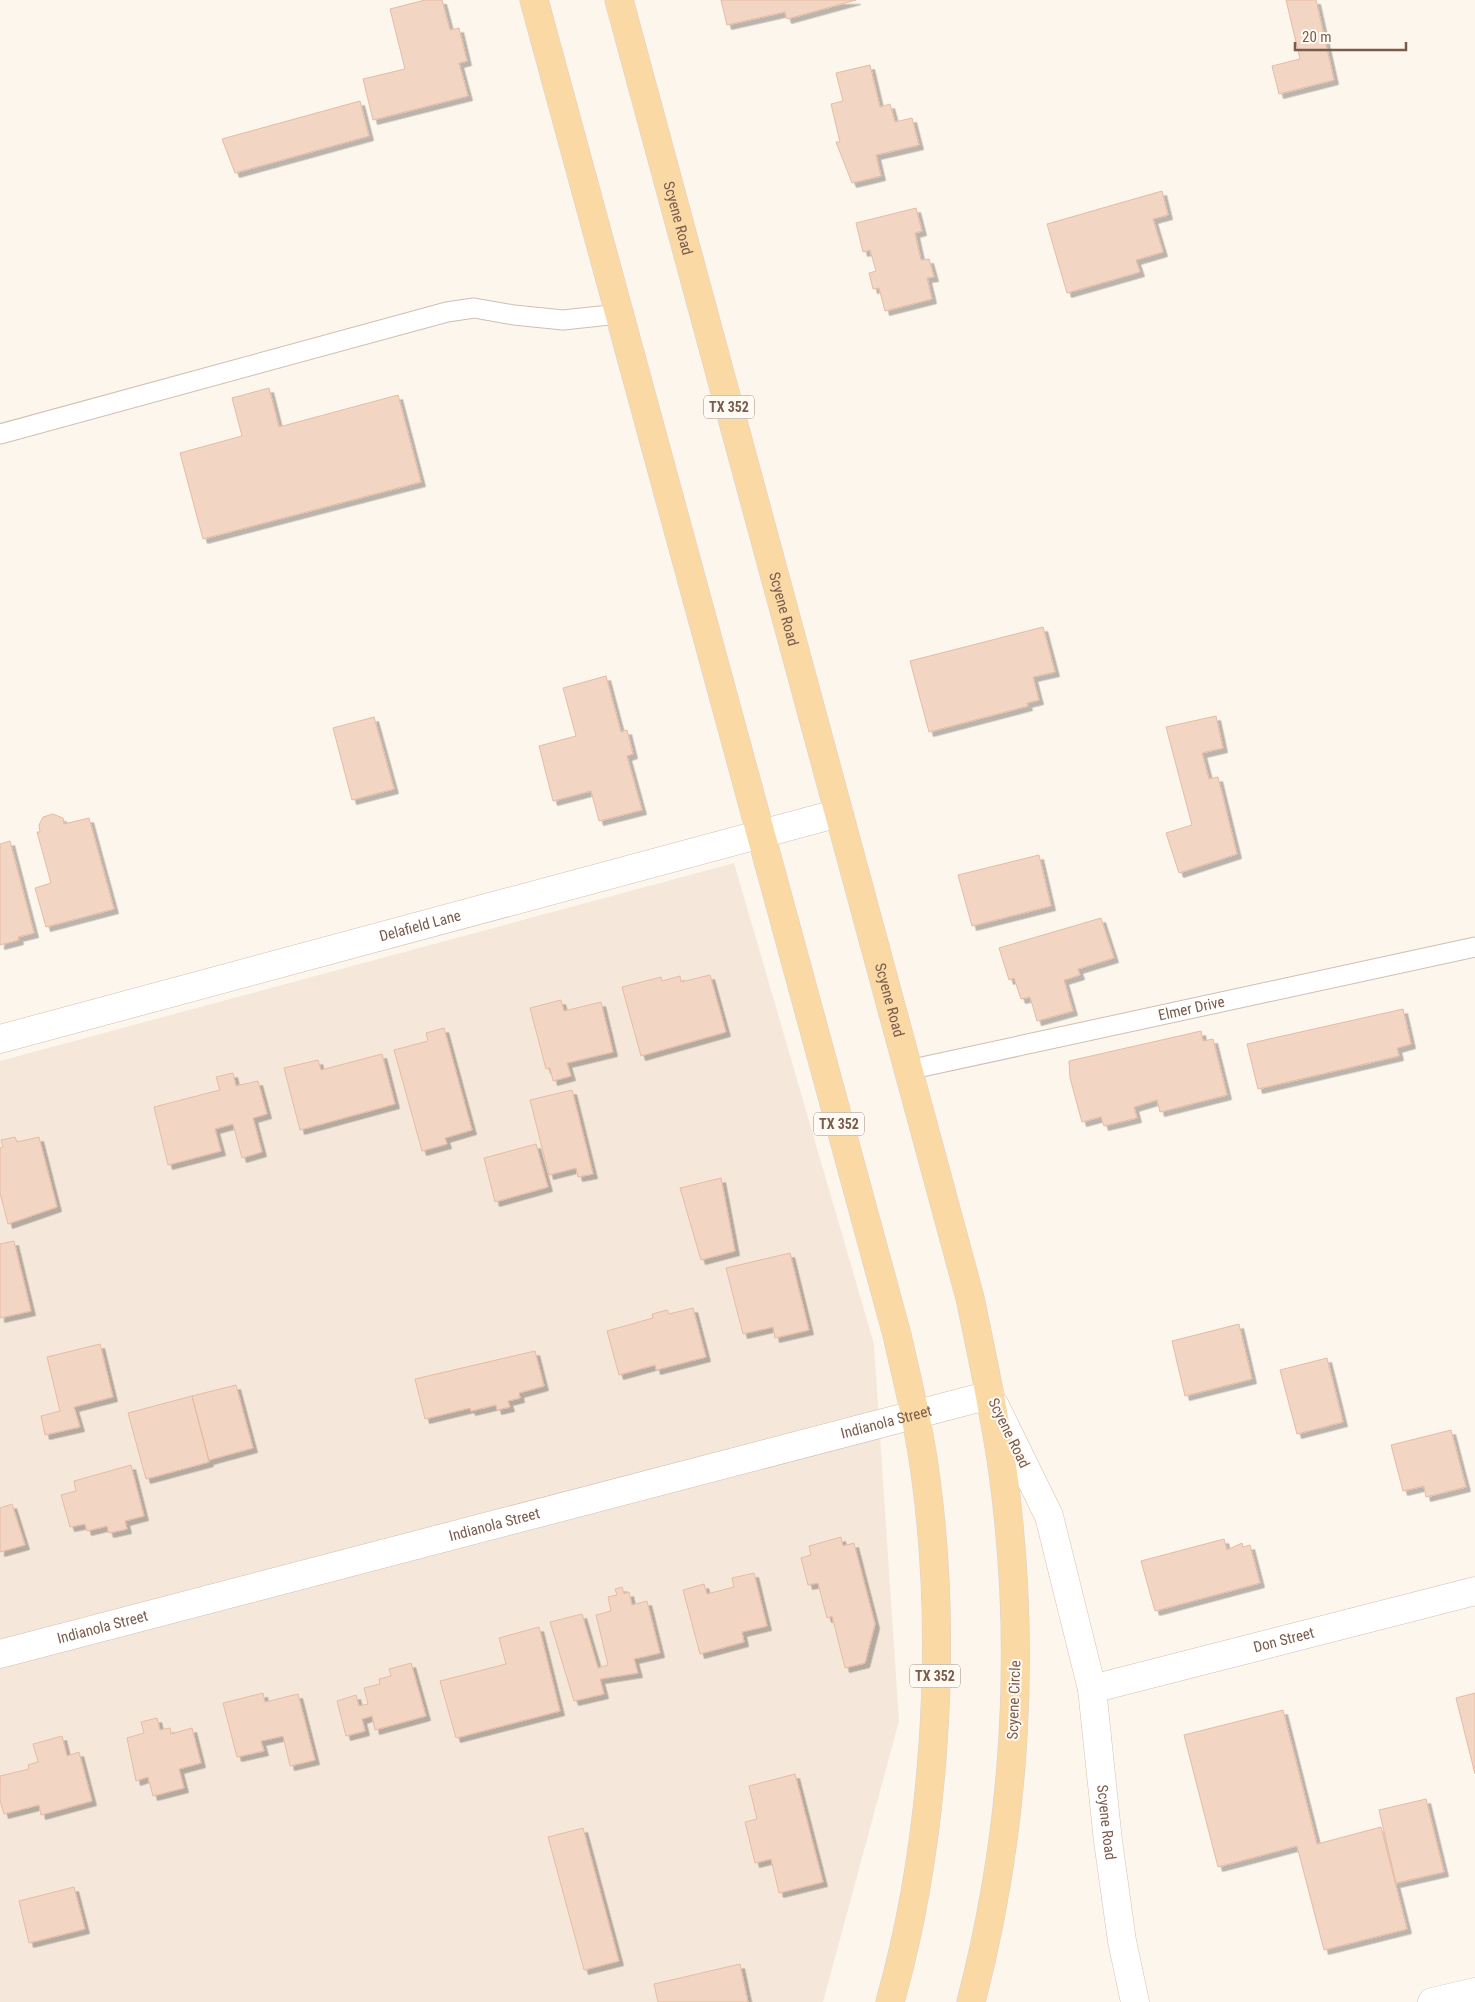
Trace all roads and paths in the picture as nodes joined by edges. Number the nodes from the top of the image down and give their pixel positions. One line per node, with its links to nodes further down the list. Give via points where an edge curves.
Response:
1 (534, 0): 3 (main road, TX 352)
2 (619, 0): 5 (main road, Scyene Road / TX 352)
3 (619, 314): 4 (lane, via 563,320 474,308 447,312); 6 (main road, TX 352)
4 (0, 434)
5 (839, 813): 6 (street, Delafield Lane); 9 (main road, Scyene Road / TX 352)
6 (759, 834): 8 (street, Delafield Lane); 11 (main road, TX 352, via 897,1335)
7 (1475, 947): 9 (lane, Elmer Drive)
8 (0, 1039)
9 (908, 1070): 10 (main road, Scyene Road / TX 352, via 970,1298)
10 (990, 1395): 11 (street, Indianola Street); 14 (street, Scyene Road, via 1049,1516); 17 (main road, Scyene Circle / TX 352, via 1004,1483 1016,1652 1010,1783 1002,1863)
11 (914, 1414): 13 (street, Indianola Street); 16 (main road, TX 352, via 926,1480 935,1580 935,1684 931,1776 906,1937)
12 (1475, 1591): 14 (street, Don Street)
13 (0, 1654)
14 (1092, 1689): 18 (street, Scyene Road, via 1108,1841 1122,1941)
15 (1475, 1992): 19 (street)
16 (890, 2002)
17 (971, 2002)
18 (1135, 2002)
19 (1432, 2002)

